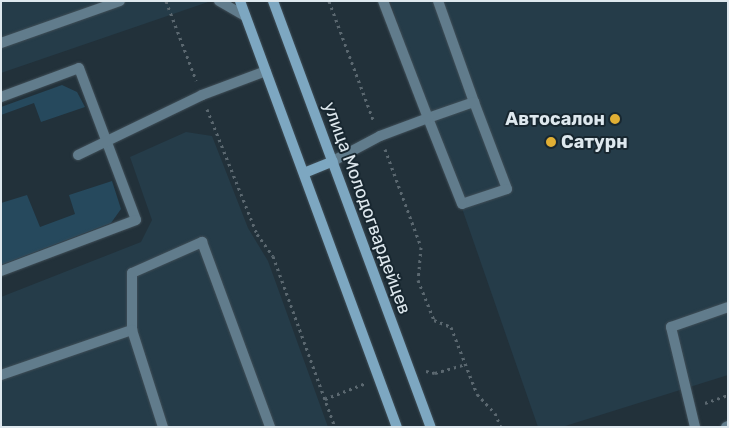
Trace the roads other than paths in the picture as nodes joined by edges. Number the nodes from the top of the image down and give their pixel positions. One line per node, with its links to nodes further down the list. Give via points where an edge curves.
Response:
1 (120, 1): 8 (lane)
2 (219, 1): 7 (lane)
3 (240, 1): 7 (main road)
4 (273, 1): 15 (main road, улица Молодогвардейцев)
5 (438, 1): 11 (lane)
6 (386, 2): 12 (lane)
7 (245, 16): 9 (main road)
8 (1, 43)
9 (266, 71): 13 (lane, via 202,95); 16 (main road)
10 (1, 97): 13 (lane, via 79,68)
11 (474, 102): 12 (lane); 12 (lane, via 507,189 462,204)
12 (428, 118): 15 (lane, via 380,136)
13 (106, 140): 14 (lane); 17 (lane, via 136,220)
14 (78, 155)
15 (333, 161): 16 (main road); 24 (main road, улица Молодогвардейцев)
16 (304, 173): 23 (main road)
17 (1, 271)
18 (728, 307): 25 (lane, via 671,327)
19 (132, 330): 20 (lane); 21 (lane); 22 (lane, via 132,273 202,242)
20 (1, 375)
21 (164, 427)
22 (270, 427)
23 (397, 427)
24 (431, 427)
25 (695, 427)

